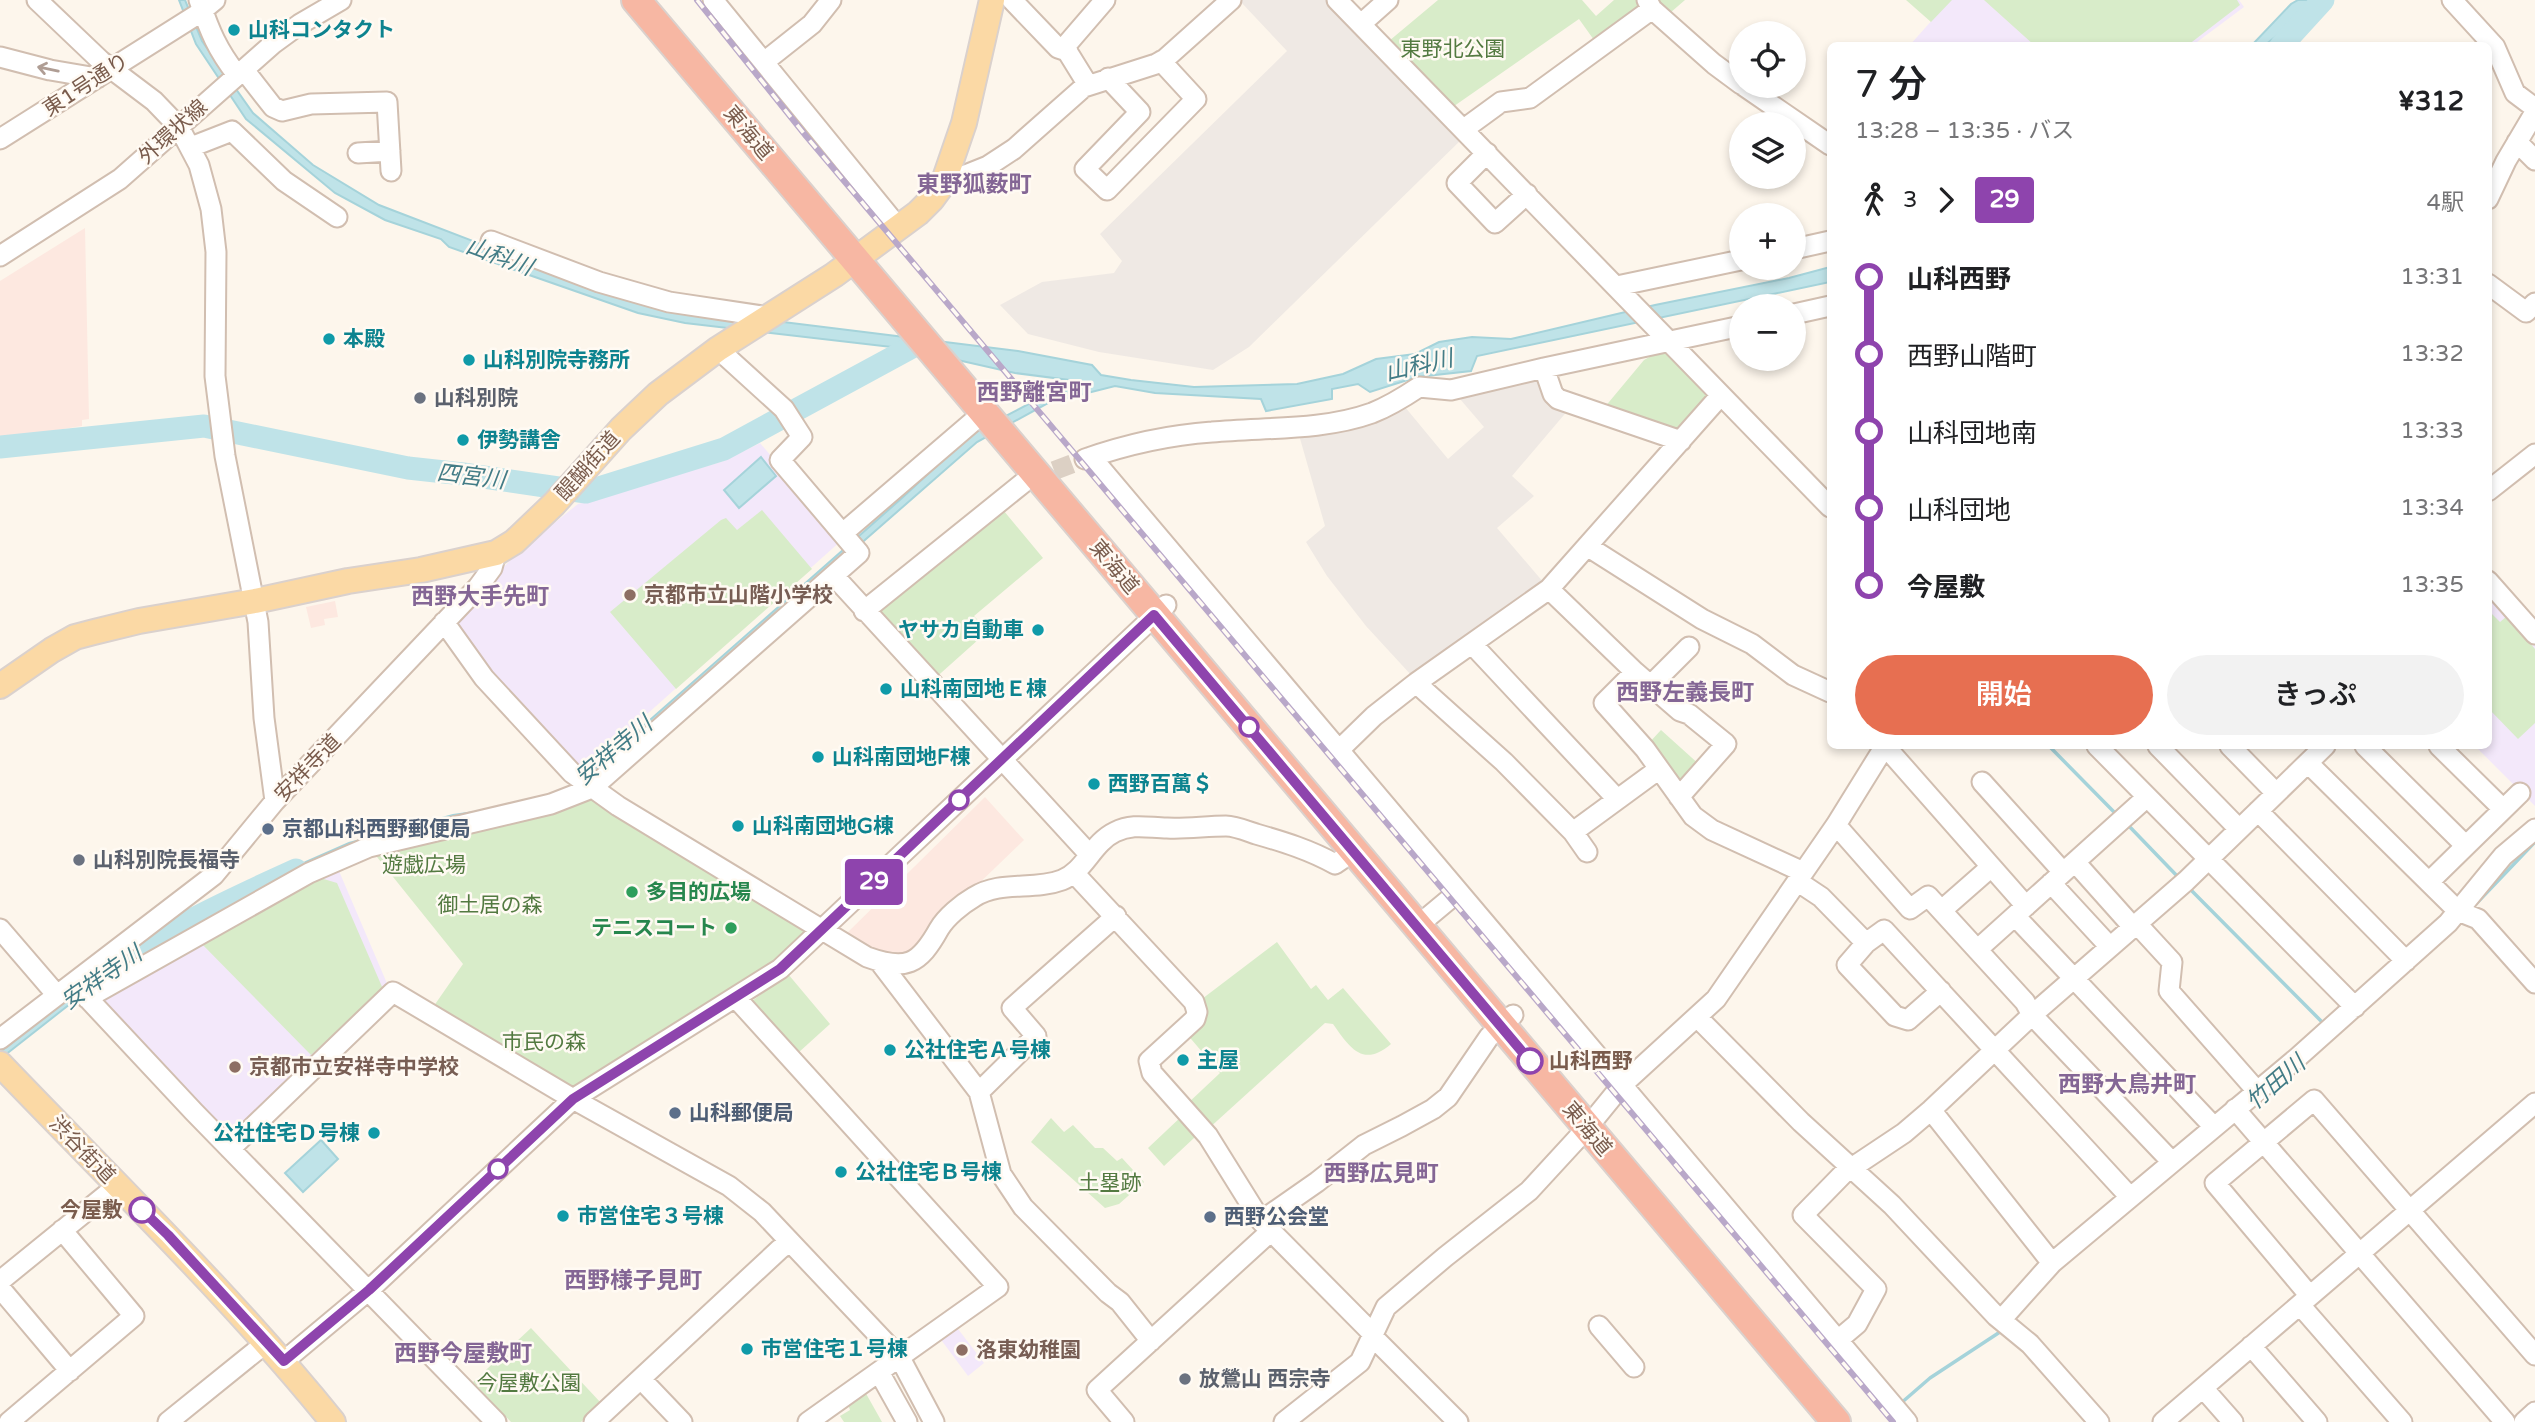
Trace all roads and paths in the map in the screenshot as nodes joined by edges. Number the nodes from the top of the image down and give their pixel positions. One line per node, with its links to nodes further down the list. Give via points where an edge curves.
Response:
1 (37, 0): 23 (street)
2 (341, 0): 24 (street, 外環状線, via 300,24)
3 (636, 0): 49 (highway, 東海道)
4 (658, 0): 49 (highway, 東海道)
5 (713, 0): 22 (street)
6 (831, 0): 22 (street, via 812,23)
7 (992, 0): 41 (main road, 醍醐街道, via 964,123)
8 (1012, 0): 19 (street, via 1058,48)
9 (1105, 0): 19 (street, via 1068,43)
10 (1231, 0): 21 (street)
11 (1337, 0): 16 (street)
12 (1388, 0): 16 (street)
13 (2452, 0): 17 (street)
14 (1649, 4): 25 (street); 31 (street, via 1530,98 1501,102)
15 (203, 6): 23 (street, 東1号通り); 24 (street, via 209,34)
16 (1360, 24): 31 (street)
17 (2490, 42)
18 (2492, 44): 29 (street, via 2515,93)
19 (1067, 51): 27 (street)
20 (0, 57): 23 (street, one-way to 20, via 50,71)
21 (1161, 61): 26 (street); 26 (street, via 1196,99 1107,190 1085,169 1140,112)
22 (764, 62): 45 (street)
23 (104, 73): 30 (street, via 154,101); 32 (street, 東1号通り)
24 (238, 74): 30 (street, 外環状線); 36 (street, via 282,111 311,104 387,102)
25 (1729, 75)
26 (1108, 78): 27 (street)
27 (1088, 85): 41 (street, via 1014,149 988,166)
28 (1761, 98): 34 (street)
29 (2535, 109): 33 (street)
30 (179, 127): 35 (street); 50 (street, 外環状線, via 120,180)
31 (1464, 129): 38 (street)
32 (0, 139)
33 (2517, 142): 39 (street); 42 (street)
34 (1827, 143)
35 (191, 147): 44 (street, via 232,131 284,181); 75 (street, via 211,209 216,252 215,376 225,456)
36 (390, 151): 37 (street); 40 (street)
37 (358, 153)
38 (1487, 153): 43 (street); 43 (street, via 1457,183 1495,223)
39 (2535, 160)
40 (391, 171)
41 (943, 184): 45 (main road, 醍醐街道, via 918,213)
42 (2492, 191)
43 (1527, 194): 53 (street)
44 (337, 217)
45 (898, 227): 49 (main road, 醍醐街道)
46 (491, 241): 57 (street, via 599,282 669,302)
47 (1827, 242): 48 (street)
48 (1806, 246)
49 (861, 255): 57 (main road, 醍醐街道); 76 (highway, 東海道)
50 (0, 256)
51 (1729, 263): 53 (street)
52 (2492, 287): 56 (street)
53 (1621, 291): 59 (street)
54 (1827, 307): 55 (street)
55 (1806, 311)
56 (2532, 312)
57 (765, 319): 60 (main road, 醍醐街道)
58 (1729, 328): 59 (street)
59 (1665, 337): 61 (street); 62 (street)
60 (725, 344): 69 (street, via 788,414 802,437 780,460); 71 (main road, 醍醐街道, via 643,408 554,504)
61 (1544, 368): 64 (street, via 1558,399); 93 (street, via 1451,390 1419,387 1372,413 1335,422 1209,432 1121,447 1088,458)
62 (1721, 395): 64 (street); 68 (street)
63 (976, 419): 69 (street)
64 (1681, 441): 70 (street)
65 (2534, 456): 67 (street)
66 (1023, 483): 77 (street)
67 (2492, 488)
68 (1827, 504)
69 (844, 534): 72 (street, via 859,553)
70 (1587, 546): 74 (street); 86 (street, via 1702,619 1752,644 1793,675)
71 (496, 553): 75 (main road, 醍醐街道); 78 (street, 安祥寺道, via 478,587)
72 (834, 576): 77 (street); 98 (street)
73 (2492, 586): 79 (street)
74 (1549, 589): 80 (street); 82 (street)
75 (255, 601): 83 (main road, 醍醐街道, via 75,637); 104 (street)
76 (1160, 610): 95 (street); 112 (highway, 東海道); 126 (highway, 東海道)
77 (864, 611): 95 (street)
78 (444, 622): 98 (street, via 484,678 572,773); 104 (street, 安祥寺道)
79 (2535, 634)
80 (1472, 645): 84 (street); 103 (street)
81 (1689, 647): 85 (street)
82 (1635, 671): 85 (street); 96 (street, via 1604,703)
83 (2, 680)
84 (1416, 682): 93 (street); 110 (street)
85 (1651, 685): 101 (street, via 1726,744)
86 (1827, 691)
87 (1879, 749): 107 (street); 116 (street)
88 (2100, 749): 102 (street)
89 (2161, 749): 108 (street)
90 (2233, 749): 99 (street)
91 (2368, 749): 111 (street)
92 (2442, 749): 105 (street)
93 (1338, 751): 121 (street)
94 (2313, 752): 99 (street); 120 (street)
95 (1002, 760): 114 (street); 129 (street)
96 (1659, 769): 101 (street); 103 (street)
97 (1982, 782): 117 (street)
98 (592, 788): 129 (street); 140 (street, via 551,804 369,847 309,873)
99 (2276, 793): 106 (street)
100 (2520, 793): 105 (street)
101 (1679, 797): 119 (street, via 1693,816 1712,830)
102 (2147, 797): 115 (street); 117 (street)
103 (1617, 799): 110 (street)
104 (275, 802): 136 (street, 安祥寺道, via 214,875)
105 (2502, 809): 111 (street)
106 (2258, 811): 108 (street); 134 (street)
107 (1836, 825): 119 (street); 122 (street, via 1910,909 1928,895)
108 (2239, 829): 115 (street)
109 (2535, 829): 124 (street, via 2504,856)
110 (1573, 832): 113 (street)
111 (2465, 845): 120 (street)
112 (1353, 852): 114 (street, via 1335,864 1310,850 1228,825 1191,829 1136,825 1104,838); 126 (highway, 東海道)
113 (1587, 852)
114 (1089, 854): 118 (street)
115 (2208, 860): 127 (street); 142 (street)
116 (1991, 867): 122 (street); 123 (street)
117 (2063, 872): 123 (street); 127 (street); 131 (street)
118 (1075, 874): 125 (street); 133 (street, via 1046,884 984,891 940,927 920,957 894,965)
119 (1800, 877): 130 (street); 144 (street, via 1731,981)
120 (2429, 882): 124 (street)
121 (1458, 892): 126 (street); 149 (street)
122 (1942, 911): 132 (street)
123 (2020, 911): 132 (street); 135 (street)
124 (2467, 914): 134 (street, via 2448,923); 137 (street)
125 (1116, 916): 150 (street, via 1012,1008 1036,1036); 165 (street, via 1196,1007 1195,1019 1149,1061 1149,1068 1208,1136)
126 (1423, 921): 145 (highway, 東海道)
127 (2135, 926): 131 (street); 151 (street, via 2172,962 2169,991)
128 (0, 929): 139 (street)
129 (824, 929): 133 (street); 141 (street, via 780,969)
130 (1866, 943): 138 (street, via 1884,930); 138 (street, via 1847,965 1895,1016 1908,1020)
131 (2110, 947): 135 (street)
132 (1978, 949): 143 (street)
133 (879, 961): 150 (street)
134 (2406, 961): 142 (street)
135 (2075, 979): 143 (street); 157 (street)
136 (73, 983): 139 (street, 安祥寺道); 140 (street)
137 (2535, 983)
138 (1941, 991): 147 (street)
139 (56, 994): 146 (street, 安祥寺道)
140 (87, 998): 159 (street)
141 (736, 998): 152 (street); 182 (street, via 998,1287)
142 (2355, 1007): 151 (street)
143 (2032, 1014): 147 (street); 160 (street)
144 (1698, 1018): 149 (street); 161 (street)
145 (1507, 1020): 156 (highway, 東海道); 165 (street, via 1471,1061 1448,1097 1364,1145)
146 (0, 1039)
147 (1994, 1051): 154 (street); 163 (street)
148 (0, 1064): 162 (main road, 渋谷街道)
149 (1622, 1085): 156 (street); 177 (street)
150 (979, 1091): 178 (street, via 997,1164 1015,1196 1120,1302)
151 (2257, 1091): 155 (street)
152 (573, 1099): 159 (street, via 393,992); 167 (street, via 729,1186); 172 (street)
153 (2535, 1103): 164 (street)
154 (1931, 1110): 161 (street); 169 (street)
155 (2240, 1113): 157 (street); 158 (street)
156 (1592, 1122): 176 (street, via 1529,1191 1386,1307); 202 (highway, 東海道); 203 (highway, 東海道)
157 (2214, 1127): 160 (street)
158 (2264, 1142): 164 (street, via 2314,1100); 168 (street); 173 (street, via 2215,1183)
159 (230, 1149): 172 (street)
160 (2172, 1162): 163 (street)
161 (1853, 1168): 174 (street); 177 (street, via 1803,1215 1876,1289 1857,1324)
162 (117, 1186): 166 (street); 179 (main road, 渋谷街道)
163 (2130, 1197): 169 (street)
164 (2410, 1210): 168 (street); 181 (street)
165 (1266, 1226): 176 (street); 178 (street)
166 (62, 1230): 170 (street); 185 (street, via 134,1316)
167 (790, 1242): 182 (street); 187 (street)
168 (2360, 1253): 173 (street); 210 (street)
169 (2052, 1263): 174 (street)
170 (0, 1280)
171 (0, 1288): 185 (street)
172 (369, 1290): 183 (street); 193 (street)
173 (2305, 1300): 180 (street); 209 (street)
174 (2001, 1320): 205 (street, via 2030,1344)
175 (1600, 1326): 184 (street)
176 (1373, 1336): 200 (street, via 1360,1362); 201 (street)
177 (1838, 1340): 204 (street)
178 (1151, 1341): 199 (street, via 1097,1390)
179 (267, 1342): 183 (main road, 渋谷街道); 191 (street)
180 (2251, 1346): 188 (street); 208 (street)
181 (2535, 1355)
182 (901, 1358): 186 (street); 198 (street)
183 (284, 1361): 192 (main road, 渋谷街道)
184 (1634, 1367)
185 (70, 1371): 190 (street)
186 (879, 1372): 196 (street); 197 (street)
187 (641, 1379): 194 (street); 195 (street)
188 (2203, 1388): 206 (street); 207 (street)
189 (2535, 1412): 211 (street)
190 (9, 1422)
191 (168, 1422)
192 (333, 1422)
193 (496, 1422)
194 (594, 1422)
195 (682, 1422)
196 (808, 1422)
197 (907, 1422)
198 (934, 1422)
199 (1124, 1422)
200 (1284, 1422)
201 (1458, 1422)
202 (1836, 1422)
203 (1857, 1422)
204 (1907, 1422)
205 (2099, 1422)
206 (2163, 1422)
207 (2233, 1422)
208 (2318, 1422)
209 (2402, 1422)
210 (2505, 1422)
211 (2524, 1422)

